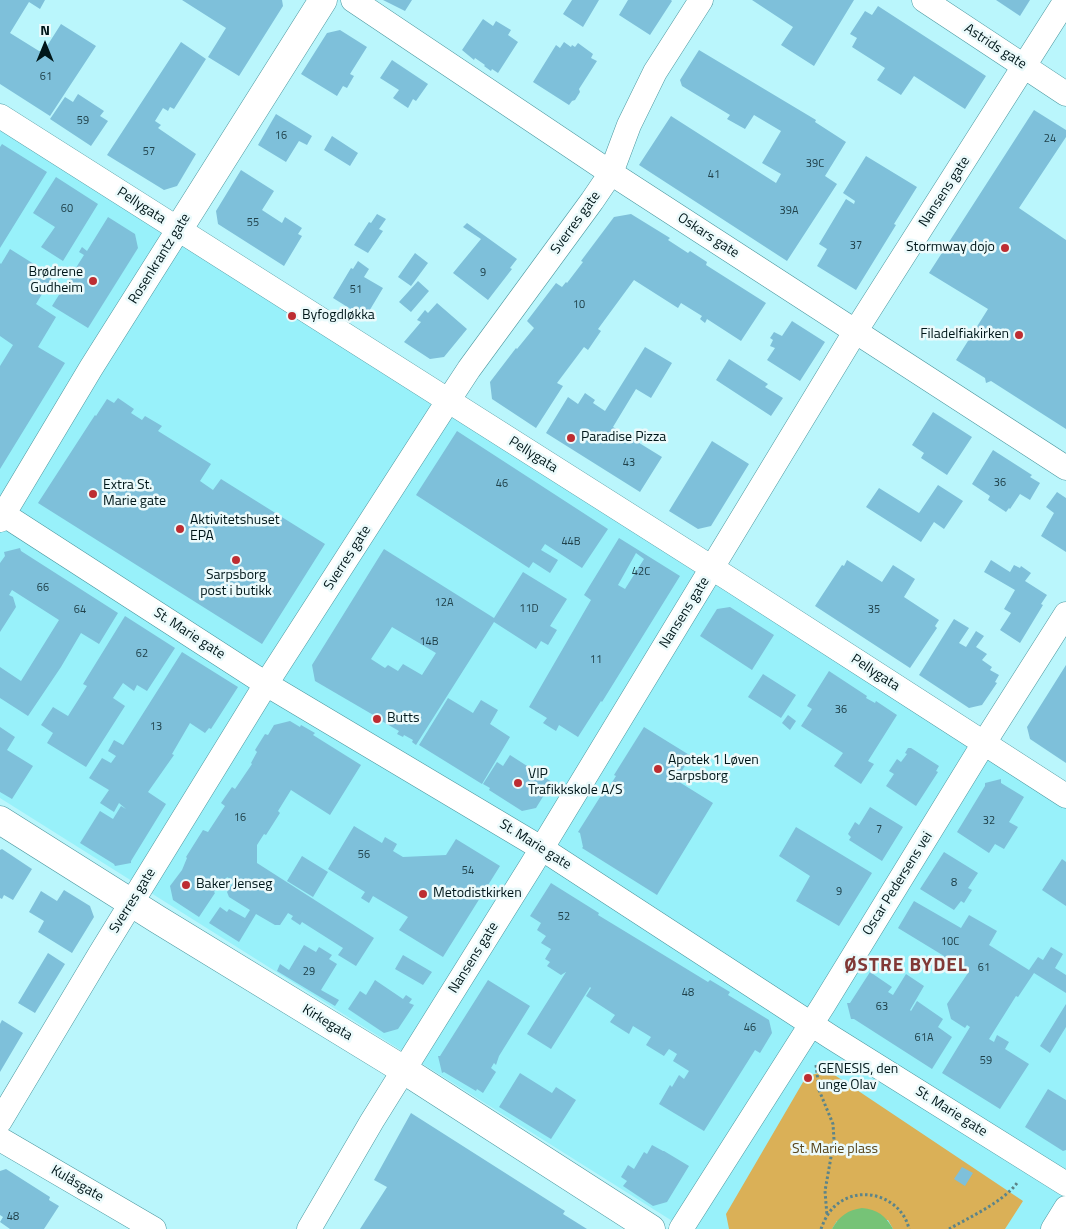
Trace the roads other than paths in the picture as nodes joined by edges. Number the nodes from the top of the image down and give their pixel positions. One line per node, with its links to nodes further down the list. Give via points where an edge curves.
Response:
1 (322, 0): 10 (street, Rosenkrantz gate)
2 (353, 0): 9 (street, Oskars gate)
3 (701, 0): 9 (street, Sverres gate, via 656,72 628,125)
4 (924, 0): 6 (street, Astrids gate)
5 (1066, 0): 6 (street, Nansens gate)
6 (1025, 66): 7 (street, Astrids gate); 11 (street, Nansens gate)
7 (1066, 94)
8 (0, 116): 10 (street, Pellygata)
9 (611, 173): 11 (street, Oskars gate); 12 (street, Sverres gate)
10 (178, 230): 12 (street, Pellygata); 14 (street, Rosenkrantz gate)
11 (855, 332): 13 (street, Oskars gate); 15 (street, Nansens gate)
12 (448, 401): 15 (street, Pellygata); 17 (street, Sverres gate)
13 (1066, 468)
14 (1, 515): 17 (street, St. Marie gate)
15 (712, 568): 18 (street, Pellygata); 21 (street, Nansens gate)
16 (1066, 614): 18 (street, Oscar Pedersens vei)
17 (266, 684): 21 (street, St. Marie gate); 22 (street, Sverres gate)
18 (984, 743): 19 (street, Pellygata); 23 (street, Oscar Pedersens vei)
19 (1066, 796)
20 (0, 820): 22 (street, Kirkegata)
21 (542, 848): 23 (street, St. Marie gate); 24 (street, Nansens gate)
22 (132, 903): 24 (street, Kirkegata); 25 (street, Sverres gate)
23 (812, 1023): 27 (street, St. Marie gate); 32 (street, Oscar Pedersens vei)
24 (404, 1070): 30 (street, Nansens gate); 31 (street, Kirkegata)
25 (0, 1121)
26 (0, 1139): 29 (street, Kulåsgate)
27 (1066, 1184)
28 (1066, 1208): 33 (street)
29 (154, 1229)
30 (309, 1229)
31 (652, 1229)
32 (681, 1229)
33 (1053, 1229)

